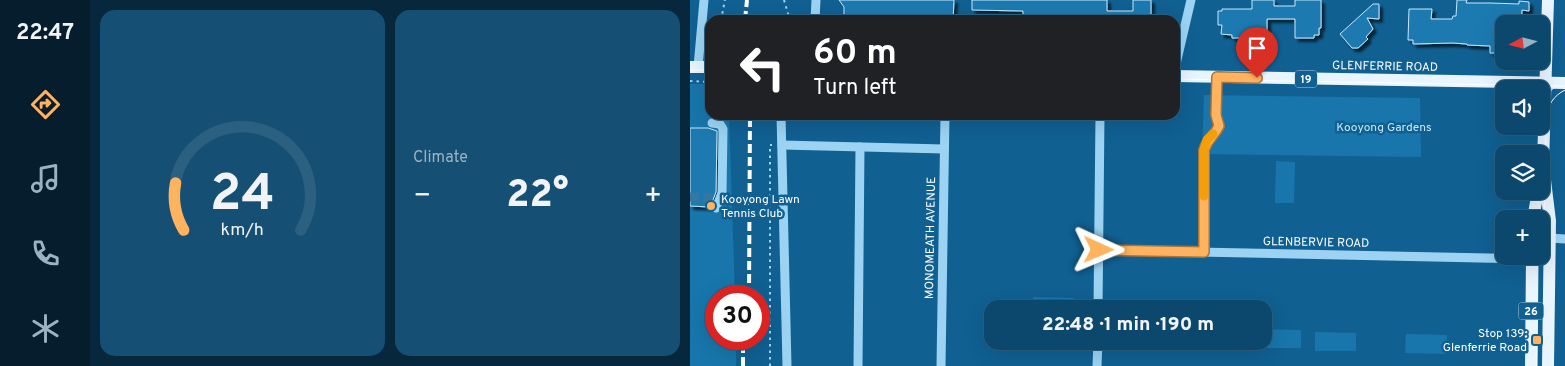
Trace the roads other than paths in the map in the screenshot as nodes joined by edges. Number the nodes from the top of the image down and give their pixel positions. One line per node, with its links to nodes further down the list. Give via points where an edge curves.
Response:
1 (704, 0): 7 (street)
2 (816, 0): 5 (street)
3 (1191, 0): 6 (street)
4 (1548, 0): 10 (main road, 26)
5 (815, 15)
6 (1180, 47)
7 (700, 67)
8 (1180, 76): 9 (main road, GLENFERRIE ROAD / 19)
9 (1217, 77): 11 (main road, GLENFERRIE ROAD / 19); 25 (street, via 1216,115 1219,126 1207,140 1204,150)
10 (1545, 80)
11 (1495, 82)
12 (1550, 83): 13 (main road, GLENFERRIE ROAD / 19)
13 (1565, 83)
14 (781, 120): 18 (street)
15 (945, 120): 20 (street, MONOMEATH AVENUE)
16 (1100, 120): 24 (street)
17 (712, 123): 21 (street, via 720,124 723,129 722,193)
18 (782, 145): 19 (street); 32 (street)
19 (860, 147): 20 (street); 33 (street)
20 (944, 149): 31 (street, MONOMEATH AVENUE)
21 (717, 202)
22 (1550, 238): 23 (street)
23 (1565, 240)
24 (1099, 250): 25 (street, GLENBERVIE ROAD); 29 (street)
25 (1204, 252): 26 (street, GLENBERVIE ROAD)
26 (1495, 257)
27 (1532, 265): 35 (main road, 26)
28 (1550, 265): 36 (main road, 26)
29 (1098, 300)
30 (1098, 350): 34 (street)
31 (940, 365)
32 (787, 366)
33 (858, 366)
34 (1097, 366)
35 (1531, 366)
36 (1548, 366)

